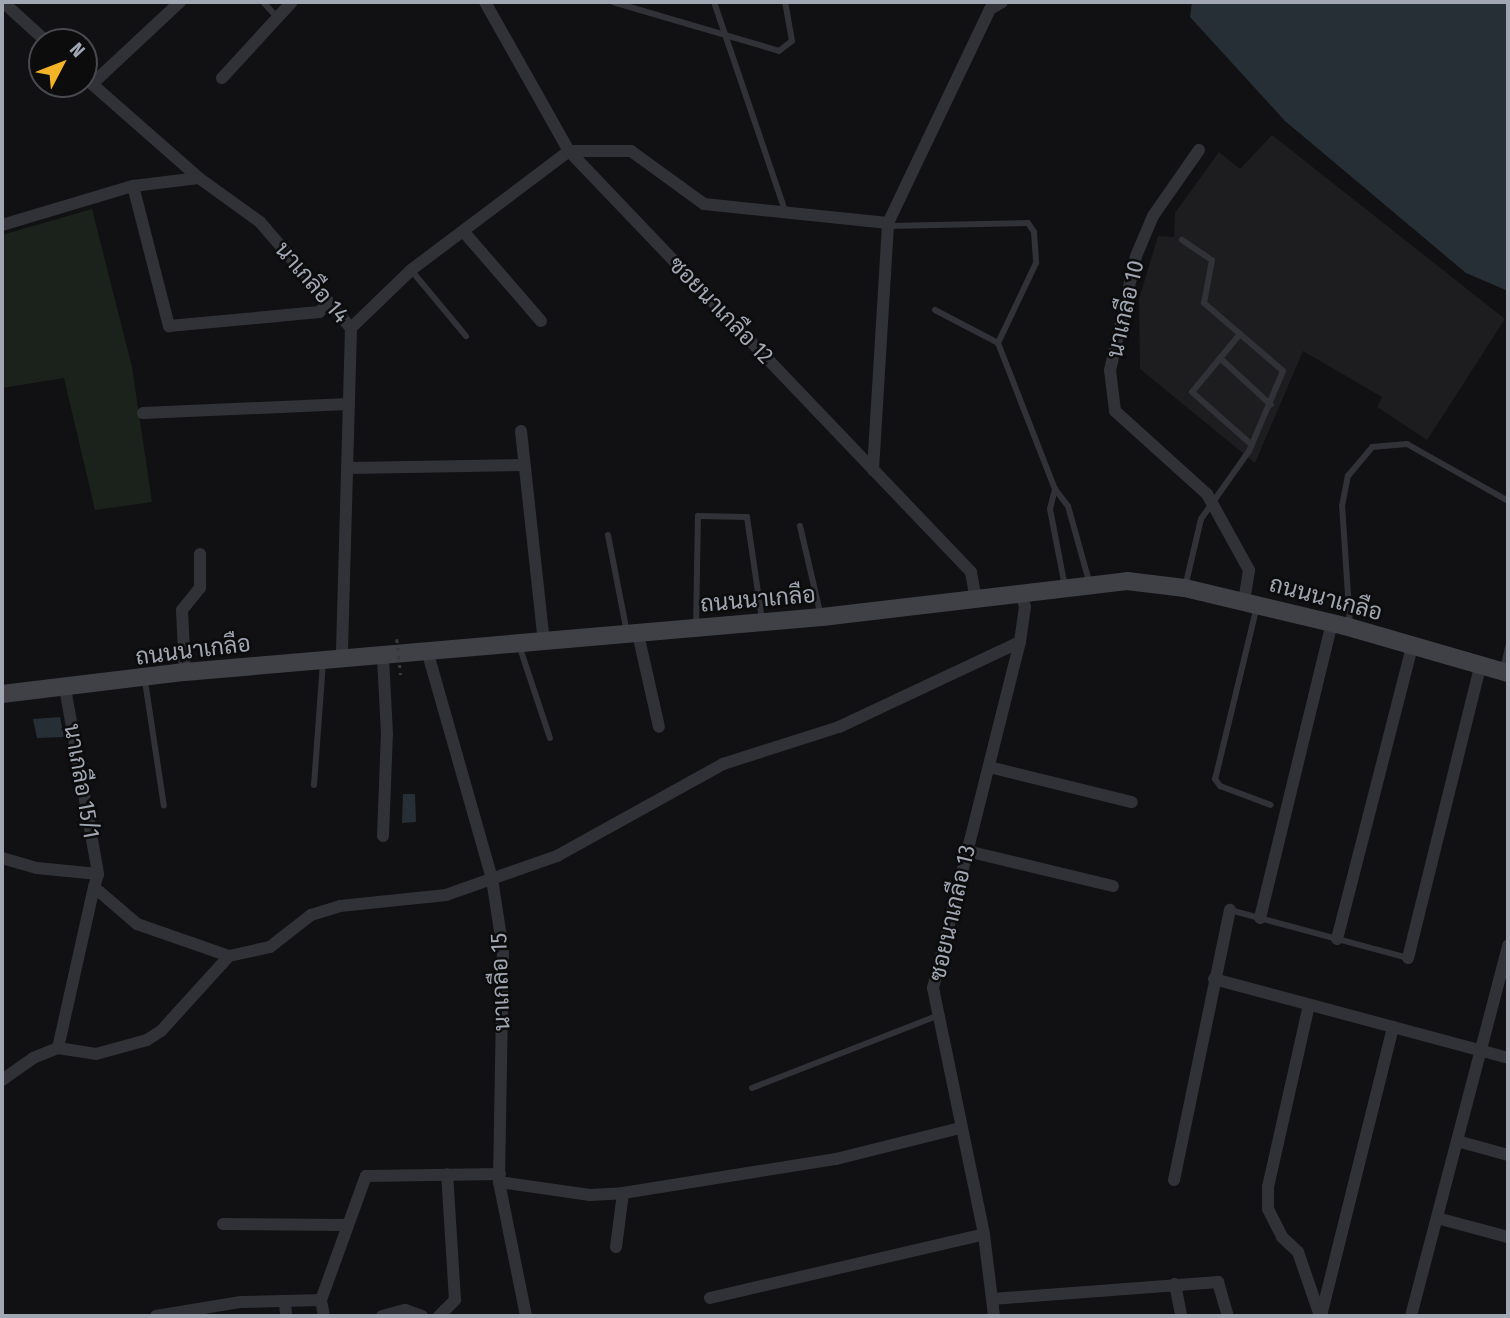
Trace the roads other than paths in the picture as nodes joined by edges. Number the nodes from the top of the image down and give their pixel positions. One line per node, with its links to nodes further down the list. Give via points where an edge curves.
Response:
1 (180, 2): 13 (street)
2 (263, 2): 10 (lane)
3 (292, 2): 10 (street)
4 (485, 2): 17 (street, ซอยนาเกลือ 12)
5 (613, 2): 12 (lane)
6 (714, 2): 12 (lane)
7 (785, 2): 12 (lane, via 792,41 785,51)
8 (1002, 2): 22 (street, via 990,9)
9 (11, 4): 11 (street)
10 (277, 17): 14 (street)
11 (34, 28)
12 (724, 34): 20 (lane)
13 (98, 72)
14 (222, 78)
15 (98, 90): 18 (street, นาเกลือ 14)
16 (1199, 150): 43 (street, นาเกลือ 10, via 1153,216 1136,256 1111,370 1115,411)
17 (569, 151): 20 (street, via 631,150 704,204); 23 (street); 41 (street, ซอยนาเกลือ 12)
18 (199, 178): 19 (street); 26 (street, นาเกลือ 14, via 260,222)
19 (134, 186): 21 (street); 26 (street, via 169,326 319,312)
20 (785, 211): 22 (street)
21 (2, 225)
22 (888, 225): 32 (lane, via 1028,223 1034,232 1035,263); 41 (street)
23 (463, 230): 25 (street); 28 (street)
24 (1182, 240): 30 (lane, via 1212,260 1204,303)
25 (411, 270): 29 (street); 31 (lane)
26 (328, 304): 29 (street, นาเกลือ 14)
27 (935, 310): 32 (lane)
28 (541, 321)
29 (351, 328): 34 (street, นาเกลือ 14)
30 (1240, 334): 33 (lane); 35 (lane, via 1283,371)
31 (466, 336)
32 (998, 343): 42 (lane)
33 (1220, 358): 35 (lane); 38 (lane, via 1192,392)
34 (348, 404): 36 (street); 40 (street, นาเกลือ 14)
35 (1271, 405): 38 (lane)
36 (143, 413)
37 (521, 431): 39 (street)
38 (1252, 445): 43 (lane)
39 (523, 465): 40 (street); 61 (street)
40 (350, 468): 67 (street, นาเกลือ 14)
41 (873, 470): 52 (street, ซอยนาเกลือ 12, via 971,572)
42 (1055, 489): 48 (lane, via 1068,506); 50 (lane, via 1050,509)
43 (1210, 501): 49 (lane, via 1197,530); 53 (street, นาเกลือ 10, via 1249,570)
44 (1508, 501): 57 (lane, via 1407,444 1372,447 1348,476 1342,506)
45 (800, 526): 54 (lane)
46 (608, 535): 59 (lane)
47 (200, 554): 69 (street, via 200,588 182,610)
48 (1091, 586): 49 (street, ถนนนาเกลือ, via 1127,582); 50 (street, ถนนนาเกลือ)
49 (1185, 588): 53 (street, ถนนนาเกลือ)
50 (1066, 589): 51 (street, ถนนนาเกลือ)
51 (1021, 594): 52 (street, ถนนนาเกลือ); 60 (street, ซอยนาเกลือ 13, via 1025,607)
52 (976, 600): 54 (street, ถนนนาเกลือ)
53 (1251, 603): 56 (street, ถนนนาเกลือ); 79 (lane, via 1215,779 1220,786)
54 (822, 617): 55 (street, ถนนนาเกลือ)
55 (762, 622): 58 (street, ถนนนาเกลือ); 58 (lane, via 747,517 698,516)
56 (1332, 623): 57 (street, ถนนนาเกลือ); 88 (street)
57 (1350, 627): 63 (street, ถนนนาเกลือ)
58 (696, 629): 59 (street, ถนนนาเกลือ)
59 (633, 635): 61 (street, ถนนนาเกลือ); 74 (street)
60 (1020, 642): 76 (street, ซอยนาเกลือ 13); 84 (street, via 839,727 723,764 572,849)
61 (544, 643): 62 (street, ถนนนาเกลือ)
62 (519, 645): 65 (street, ถนนนาเกลือ); 75 (lane)
63 (1412, 646): 68 (street, ถนนนาเกลือ); 89 (street)
64 (1508, 647): 70 (lane)
65 (428, 654): 66 (street, ถนนนาเกลือ); 84 (street, นาเกลือ 15)
66 (383, 658): 67 (street, ถนนนาเกลือ); 81 (street, via 387,734)
67 (333, 660): 69 (street, ถนนนาเกลือ); 77 (lane)
68 (1481, 664): 70 (street, ถนนนาเกลือ); 92 (street)
69 (185, 672): 71 (street, ถนนนาเกลือ)
70 (1505, 672)
71 (145, 681): 72 (street, ถนนนาเกลือ); 80 (lane)
72 (65, 688): 73 (street, ถนนนาเกลือ); 85 (street, นาเกลือ 15/1)
73 (2, 694)
74 (659, 727)
75 (550, 738)
76 (989, 767): 78 (street); 82 (street, ซอยนาเกลือ 13)
77 (314, 785)
78 (1132, 802)
79 (1271, 805)
80 (164, 806)
81 (383, 836)
82 (967, 851): 86 (street); 95 (street, ซอยนาเกลือ 13, via 933,988)
83 (2, 858): 85 (street)
84 (492, 879): 91 (street, via 446,895 340,906 311,915 270,947); 106 (street, นาเกลือ 15, via 503,950)
85 (96, 881): 91 (street, via 137,924); 97 (street)
86 (1113, 886)
87 (1230, 910): 88 (lane); 93 (street)
88 (1260, 918): 89 (lane)
89 (1337, 939): 92 (lane)
90 (1508, 946): 98 (street)
91 (229, 956): 97 (street, via 148,1040 96,1054)
92 (1408, 958)
93 (1214, 979): 94 (street); 107 (street)
94 (1309, 1005): 96 (street); 130 (street, via 1268,1187 1268,1209 1282,1237 1298,1252)
95 (939, 1015): 101 (lane); 102 (street, ซอยนาเกลือ 13)
96 (1393, 1027): 98 (street); 130 (street)
97 (58, 1048): 100 (street, via 33,1058)
98 (1480, 1051): 99 (street); 103 (street)
99 (1508, 1058)
100 (2, 1080)
101 (752, 1088)
102 (960, 1128): 108 (street, via 836,1159); 112 (street, ซอยนาเกลือ 13)
103 (1457, 1141): 104 (street); 109 (street)
104 (1508, 1155)
105 (447, 1174): 106 (street); 111 (street, via 366,1177); 125 (street, via 455,1300)
106 (500, 1178): 108 (street, via 590,1195); 126 (street, นาเกลือ 15)
107 (1174, 1180)
108 (623, 1193): 114 (street)
109 (1437, 1217): 113 (street); 131 (street)
110 (223, 1224): 111 (street)
111 (346, 1225): 118 (street)
112 (984, 1234): 116 (street); 117 (street, ซอยนาเกลือ 13)
113 (1508, 1237)
114 (616, 1247)
115 (1175, 1284): 117 (street); 128 (street); 129 (street, via 1219,1282)
116 (710, 1298)
117 (992, 1299): 127 (street, ซอยนาเกลือ 13)
118 (321, 1300): 119 (street); 122 (street)
119 (285, 1301): 120 (street, via 225,1304); 121 (street)
120 (156, 1316)
121 (286, 1316)
122 (324, 1316)
123 (382, 1316): 124 (street, via 405,1310)
124 (422, 1316)
125 (439, 1316)
126 (526, 1316)
127 (994, 1316)
128 (1181, 1316)
129 (1228, 1316)
130 (1320, 1316)
131 (1411, 1316)

